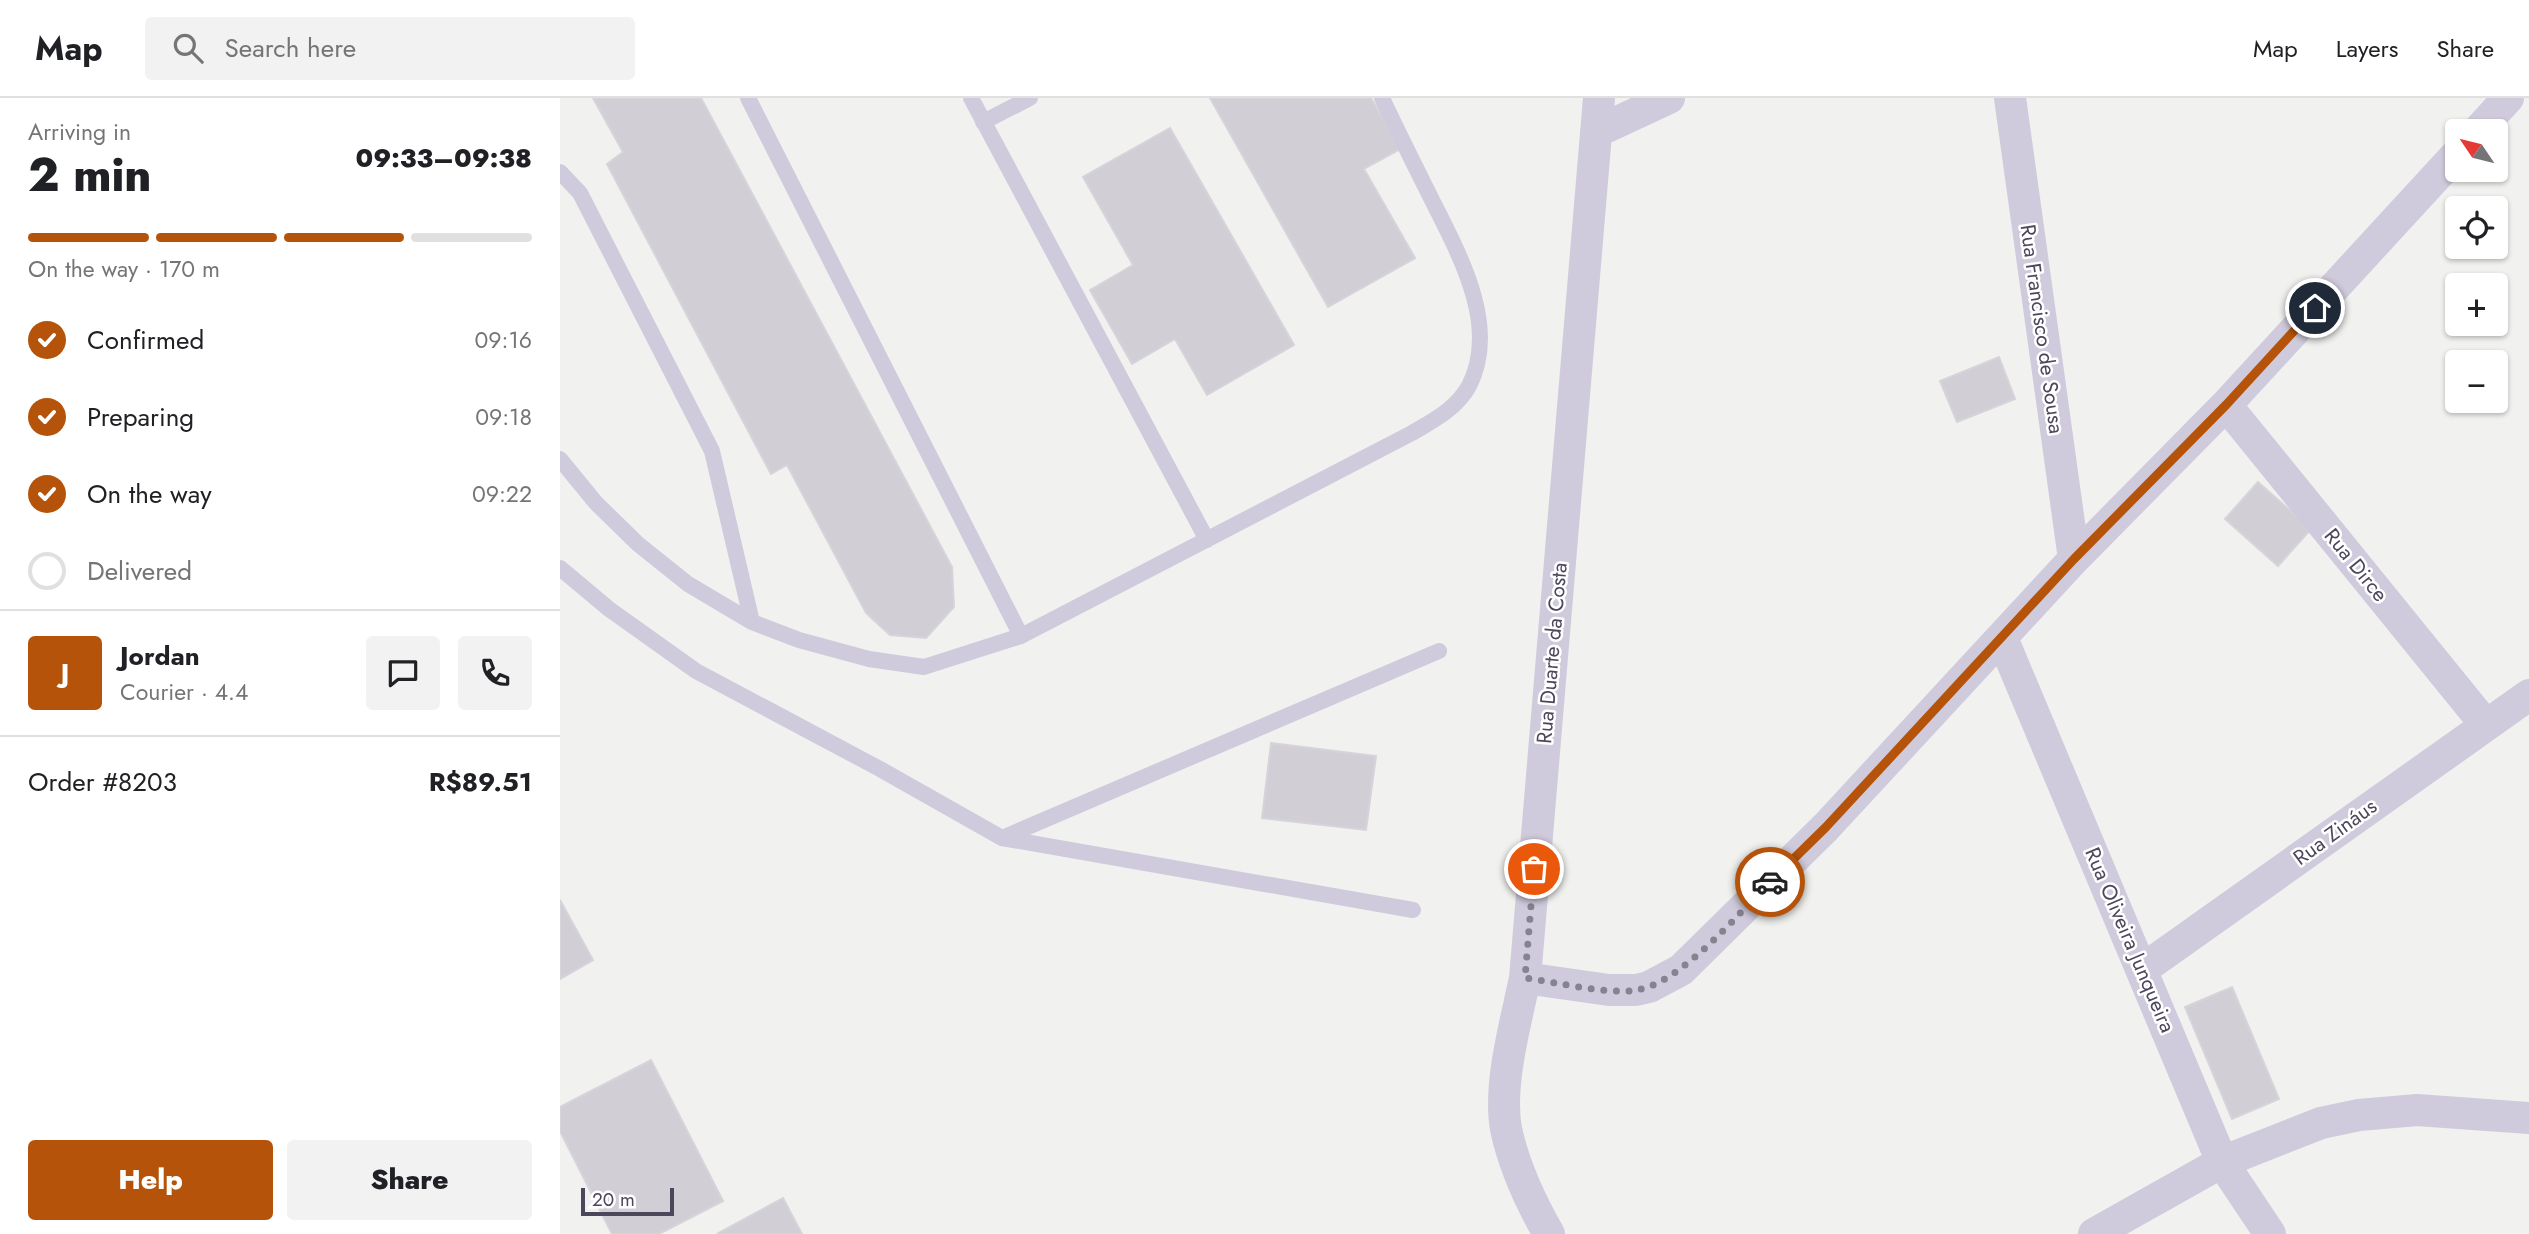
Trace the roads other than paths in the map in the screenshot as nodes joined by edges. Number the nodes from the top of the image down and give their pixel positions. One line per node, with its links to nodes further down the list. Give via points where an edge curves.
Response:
1 (748, 98): 20 (lane)
2 (971, 98): 10 (lane)
3 (1030, 98): 10 (lane)
4 (1381, 98): 16 (lane, via 1467,270 1477,309 1479,356 1468,386 1449,411 1412,433)
5 (1599, 98): 11 (street, Rua Duarte da Costa)
6 (1669, 98): 11 (street)
7 (2010, 98): 17 (street, Rua Francisco de Sousa)
8 (2508, 98): 9 (street)
9 (2489, 119)
10 (983, 122): 16 (lane)
11 (1596, 132): 28 (street, Rua Duarte da Costa)
12 (2445, 167): 14 (street)
13 (560, 172): 19 (lane, via 580,193 712,451)
14 (2226, 405): 17 (street); 24 (street, Rua Dirce)
15 (560, 459): 19 (lane, via 638,544 688,584)
16 (1207, 540): 20 (lane)
17 (2074, 559): 21 (street)
18 (560, 568): 25 (lane, via 696,671)
19 (752, 622): 20 (lane, via 869,659 924,667)
20 (1021, 636)
21 (2003, 638): 27 (street, Rua Oliveira Junqueira); 28 (street, via 1826,827 1681,970 1636,990)
22 (1439, 652): 25 (lane)
23 (2529, 695): 24 (street, Rua Zináus)
24 (2486, 724): 27 (street, Rua Zináus)
25 (1002, 838): 26 (lane)
26 (1413, 910)
27 (2143, 969): 30 (street, Rua Oliveira Junqueira)
28 (1525, 978): 31 (street, Rua Duarte da Costa, via 1506,1078 1506,1126 1531,1202)
29 (2529, 1118): 30 (street, via 2417,1110 2359,1115 2321,1123)
30 (2222, 1162): 32 (street); 33 (street, Rua Oliveira Junqueira)
31 (1549, 1234)
32 (2094, 1234)
33 (2270, 1234)

